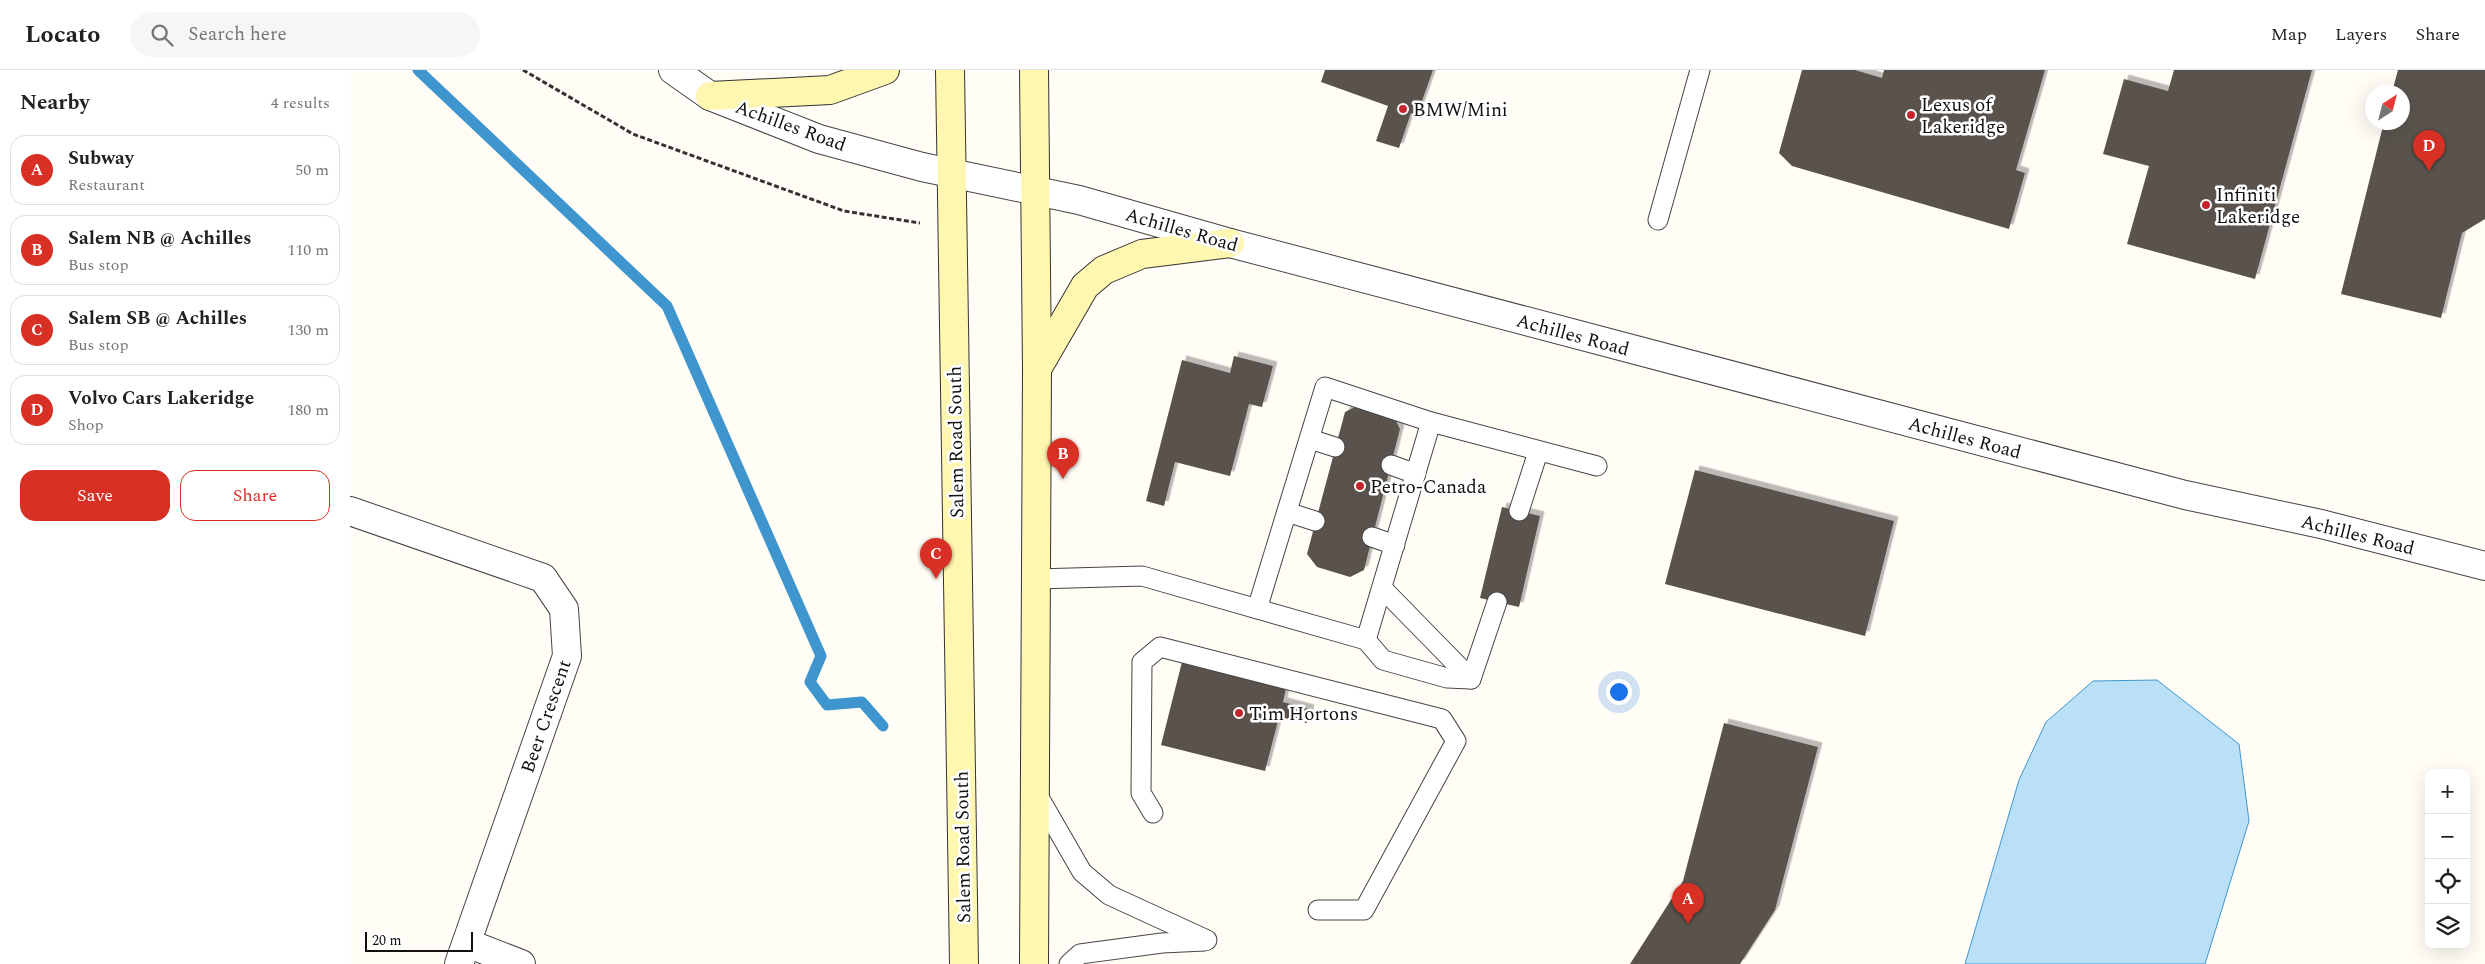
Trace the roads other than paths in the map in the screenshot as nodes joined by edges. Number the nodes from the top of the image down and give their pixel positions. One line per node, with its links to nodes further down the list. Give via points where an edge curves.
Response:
1 (673, 70): 6 (street, Achilles Road)
2 (885, 70): 6 (main road, via 830,90)
3 (950, 70): 7 (main road, Salem Road South)
4 (1034, 70): 8 (main road)
5 (1700, 70): 9 (lane)
6 (710, 96): 7 (street, Achilles Road, via 819,139)
7 (950, 172): 8 (street, Achilles Road); 37 (main road, Salem Road South)
8 (1034, 190): 10 (street, Achilles Road); 11 (main road)
9 (1658, 220)
10 (1230, 244): 11 (main road, via 1142,254 1104,270 1085,286); 25 (street, Achilles Road, via 2185,495 2321,524)
11 (1037, 369): 26 (main road)
12 (1431, 422): 13 (lane, via 1325,387); 15 (lane); 18 (lane)
13 (1310, 439): 14 (lane); 21 (lane)
14 (1335, 447)
15 (1538, 452): 17 (lane); 20 (lane)
16 (1391, 465): 18 (lane)
17 (1597, 466)
18 (1416, 474): 24 (lane)
19 (350, 511): 35 (street, Beer Crescent, via 543,578 564,609 568,656)
20 (1519, 511)
21 (1287, 512): 22 (lane); 29 (lane)
22 (1315, 521)
23 (1372, 537): 24 (lane)
24 (1395, 545): 27 (lane)
25 (2485, 566)
26 (1036, 579): 29 (lane, via 1142,576); 32 (main road)
27 (1382, 588): 30 (lane); 31 (lane)
28 (1498, 602): 31 (lane)
29 (1257, 609): 30 (lane)
30 (1366, 640): 31 (lane, via 1383,660 1447,678)
31 (1472, 679)
32 (1035, 791): 38 (main road); 39 (lane, via 1082,872 1109,895 1207,940 1080,954)
33 (1154, 813): 34 (lane, via 1141,793 1142,662 1160,647 1442,719 1456,741 1364,910)
34 (1318, 910)
35 (463, 954): 36 (street)
36 (522, 964)
37 (964, 964)
38 (1034, 964)
39 (1069, 964)

